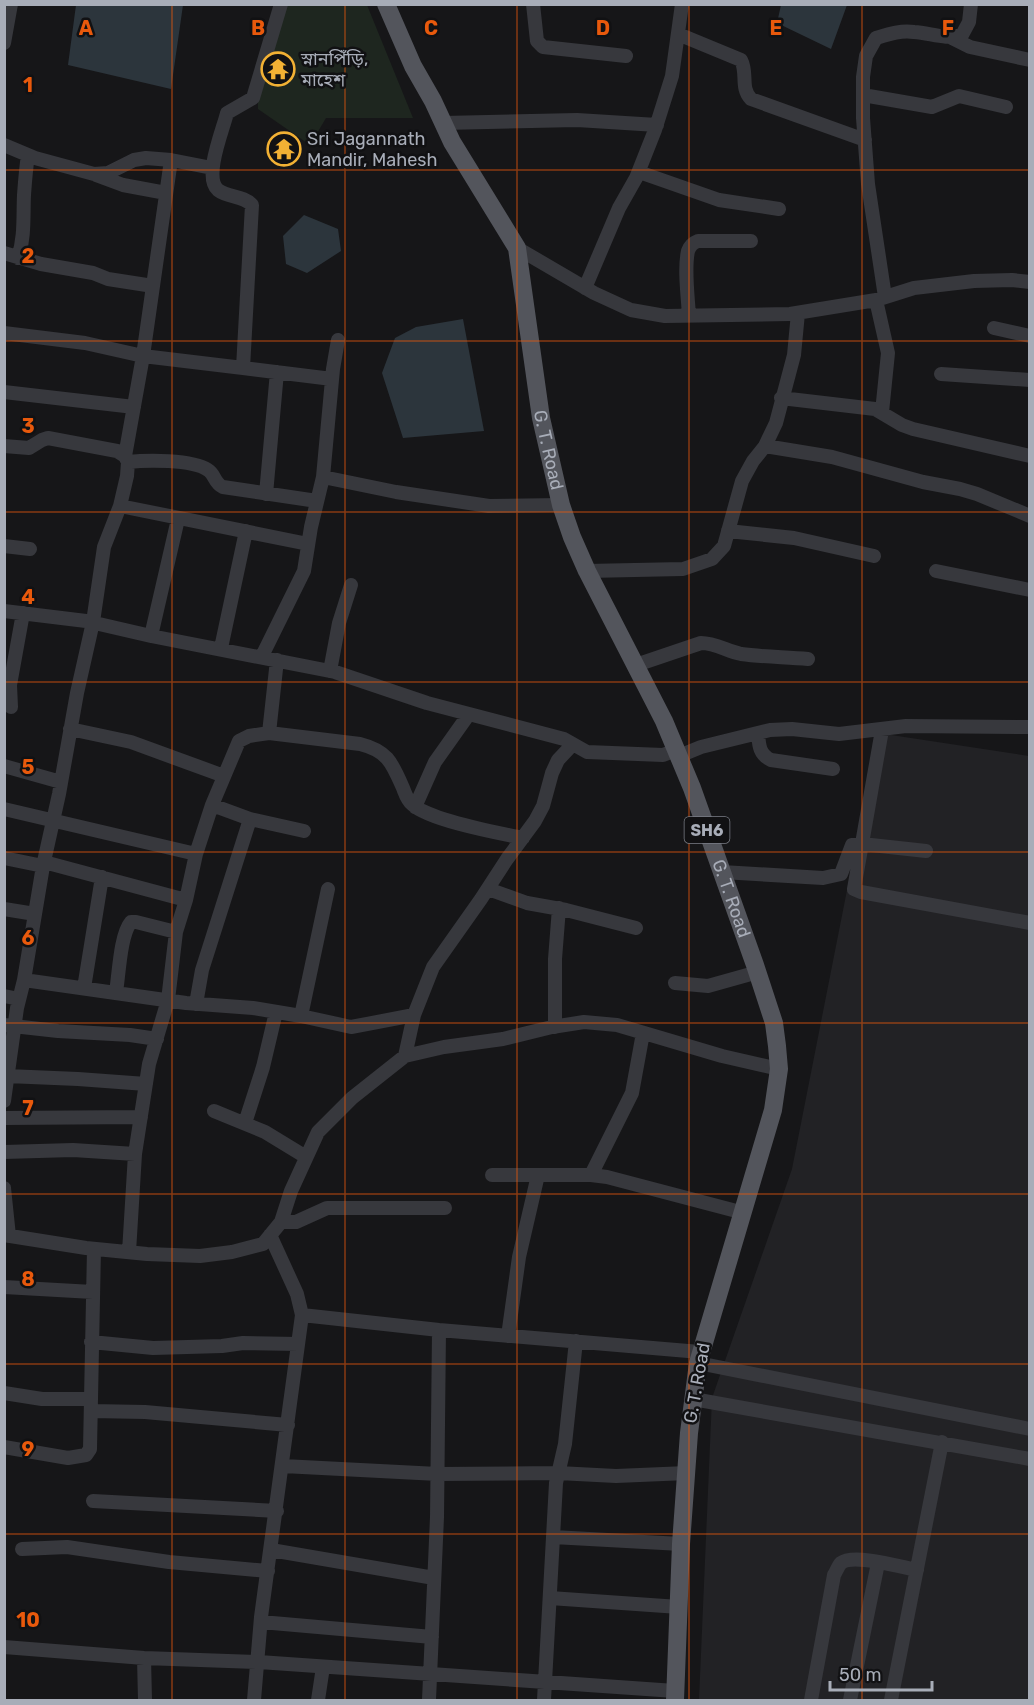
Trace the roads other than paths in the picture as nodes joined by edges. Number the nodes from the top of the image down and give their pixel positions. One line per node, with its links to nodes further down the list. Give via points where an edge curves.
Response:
1 (11, 4): 9 (street)
2 (281, 4): 20 (street, via 253,98 227,113)
3 (386, 4): 14 (main road, G. T. Road / SH6)
4 (533, 4): 10 (street, via 537,41 543,47)
5 (682, 4): 7 (street)
6 (971, 4): 8 (street, via 969,22 962,35)
7 (678, 34): 15 (street, via 672,76); 16 (street, via 741,60 746,94 751,99)
8 (952, 38): 11 (street, via 970,47); 12 (street, via 914,32 876,38 866,56)
9 (4, 44)
10 (626, 56)
11 (1029, 60)
12 (863, 96): 13 (street, via 932,106 959,96); 16 (street)
13 (1006, 107)
14 (443, 123): 15 (street, via 577,120); 26 (main road, G. T. Road / SH6)
15 (657, 125): 21 (street)
16 (865, 140): 31 (street)
17 (4, 146): 18 (street)
18 (28, 155): 22 (street); 27 (street, via 23,235)
19 (171, 160): 20 (street); 22 (street, via 134,160 108,173); 23 (street)
20 (212, 168): 39 (street, via 213,183 219,190 247,199 252,205)
21 (639, 172): 24 (street, via 719,200); 30 (street)
22 (94, 174): 23 (street, via 123,185)
23 (166, 193): 29 (street)
24 (779, 209)
25 (751, 241): 33 (street, via 692,244 688,250)
26 (517, 248): 30 (street); 55 (main road, G. T. Road / SH6, via 541,418)
27 (11, 255): 29 (street)
28 (1029, 282): 31 (street, via 974,281 914,288)
29 (153, 286): 38 (street)
30 (585, 288): 33 (street, via 630,310)
31 (881, 298): 32 (street); 47 (street, via 888,353)
32 (798, 313): 33 (street); 45 (street, via 794,355)
33 (689, 316)
34 (994, 328): 36 (street)
35 (4, 333): 38 (street, via 85,343)
36 (1029, 336)
37 (338, 340): 42 (street)
38 (142, 356): 39 (street); 46 (street)
39 (243, 368): 40 (street)
40 (277, 372): 42 (street); 53 (street)
41 (941, 374): 43 (street)
42 (332, 379): 52 (street)
43 (1029, 381)
44 (4, 392): 46 (street)
45 (781, 398): 47 (street); 49 (street, via 776,423)
46 (134, 407): 51 (street)
47 (882, 412): 50 (street, via 912,429)
48 (4, 446): 51 (street, via 29,448 42,440 57,439 107,448)
49 (765, 446): 57 (street, via 832,457 960,489); 60 (street, via 742,481)
50 (1029, 456)
51 (126, 459): 53 (street, via 198,466 207,469 222,488); 56 (street, via 127,476)
52 (323, 477): 54 (street); 55 (street, via 489,506)
53 (266, 494): 54 (street)
54 (317, 501): 61 (street)
55 (561, 505): 65 (main road, G. T. Road / SH6)
56 (120, 506): 58 (street); 71 (street, via 104,547)
57 (1029, 516)
58 (178, 519): 59 (street); 72 (street)
59 (246, 531): 61 (street); 73 (street)
60 (728, 531): 64 (street, via 794,538); 65 (street, via 724,546 712,560 683,569)
61 (308, 544): 74 (street, via 304,572)
62 (4, 546): 63 (street)
63 (30, 549)
64 (874, 556)
65 (587, 571): 77 (main road, G. T. Road / SH6)
66 (936, 571): 68 (street)
67 (351, 585): 78 (street)
68 (1029, 590)
69 (4, 611): 70 (street)
70 (23, 613): 71 (street); 79 (street)
71 (93, 622): 72 (street); 83 (street)
72 (151, 636): 73 (street)
73 (221, 648): 74 (street)
74 (262, 656): 76 (street)
75 (808, 659): 77 (street, via 744,654 701,643)
76 (277, 660): 78 (street); 86 (street)
77 (636, 665): 88 (main road, G. T. Road / SH6)
78 (330, 670): 81 (street)
79 (7, 688): 80 (street)
80 (11, 707)
81 (469, 714): 87 (street); 94 (street, via 435,762)
82 (1029, 727): 84 (street, via 906,726)
83 (70, 729): 91 (street, via 123,740); 92 (street)
84 (882, 730): 85 (street, via 839,734 792,729); 100 (street)
85 (758, 733): 88 (street); 90 (street, via 764,757)
86 (269, 734): 91 (street, via 239,741); 94 (street, via 374,747 390,761)
87 (573, 744): 88 (street, via 587,752); 99 (street, via 558,760 543,806)
88 (677, 753): 105 (main road, G. T. Road / SH6)
89 (4, 766): 92 (street)
90 (832, 769)
91 (224, 776): 93 (street)
92 (61, 782): 97 (street)
93 (212, 806): 96 (street); 102 (street)
94 (415, 807): 99 (street, via 436,816)
95 (4, 809): 97 (street)
96 (250, 819): 98 (street); 124 (street, via 202,970)
97 (53, 820): 102 (street); 104 (street)
98 (304, 831)
99 (523, 837): 108 (street)
100 (862, 844): 101 (street); 105 (street, via 852,845 841,874 836,877); 113 (street, via 854,888 861,892)
101 (926, 851)
102 (196, 854): 109 (street)
103 (4, 858): 104 (street)
104 (44, 864): 106 (street); 112 (street)
105 (722, 872): 116 (main road, G. T. Road / SH6)
106 (102, 877): 109 (street); 119 (street)
107 (328, 889): 127 (street)
108 (488, 889): 110 (street, via 527,903); 126 (street, via 433,967)
109 (186, 900): 115 (street)
110 (559, 908): 114 (street); 129 (street)
111 (4, 909): 112 (street)
112 (35, 914): 117 (street)
113 (1029, 923)
114 (636, 928)
115 (176, 932): 120 (street, via 131,922 123,942); 123 (street)
116 (758, 972): 118 (street, via 708,986); 133 (main road, G. T. Road / SH6, via 774,1023)
117 (24, 980): 119 (street); 122 (street)
118 (675, 983)
119 (84, 988): 120 (street)
120 (116, 992): 123 (street)
121 (4, 996): 122 (street)
122 (19, 999): 128 (street)
123 (168, 1000): 124 (street); 131 (street)
124 (196, 1004): 125 (street)
125 (276, 1012): 127 (street); 140 (street)
126 (414, 1015): 127 (street, via 351,1027); 132 (street)
127 (301, 1016)
128 (10, 1025): 131 (street); 134 (street)
129 (555, 1027): 130 (street, via 584,1022 617,1025); 132 (street)
130 (643, 1033): 133 (street); 146 (street, via 632,1093)
131 (157, 1039): 135 (street)
132 (405, 1056): 143 (street, via 352,1098 318,1132)
133 (779, 1069): 149 (main road, G. T. Road / SH6, via 773,1110)
134 (7, 1076): 135 (street); 136 (street)
135 (146, 1084): 138 (street)
136 (4, 1101)
137 (214, 1112): 140 (street)
138 (141, 1117): 139 (street); 142 (street)
139 (4, 1118)
140 (245, 1123): 143 (street)
141 (4, 1152): 142 (street, via 73,1150)
142 (135, 1154): 154 (street)
143 (306, 1157): 150 (street)
144 (492, 1175): 145 (street)
145 (538, 1175): 146 (street); 159 (street, via 519,1257)
146 (591, 1175): 149 (street)
147 (4, 1188): 151 (street)
148 (445, 1208): 150 (street, via 327,1208 296,1222)
149 (744, 1213): 163 (main road, G. T. Road / SH6)
150 (281, 1222): 152 (street)
151 (7, 1235): 153 (street)
152 (270, 1235): 154 (street, via 263,1244 200,1256); 157 (street, via 297,1294)
153 (94, 1249): 154 (street); 156 (street)
154 (129, 1252)
155 (4, 1287): 156 (street)
156 (93, 1293): 161 (street)
157 (302, 1315): 158 (street); 162 (street)
158 (439, 1330): 159 (street); 175 (street)
159 (508, 1336): 160 (street)
160 (576, 1341): 163 (street); 173 (street, via 565,1444)
161 (91, 1342): 162 (street, via 153,1348); 166 (street)
162 (298, 1344): 167 (street)
163 (699, 1358): 165 (main road, G. T. Road / SH6); 168 (street)
164 (4, 1393): 166 (street)
165 (693, 1399): 169 (street); 174 (main road, G. T. Road / SH6)
166 (91, 1405): 167 (street); 170 (street, via 90,1449 86,1455 68,1458)
167 (288, 1425): 172 (street)
168 (1029, 1429)
169 (942, 1442): 171 (street); 183 (street)
170 (4, 1447)
171 (1029, 1459)
172 (283, 1466): 175 (street); 177 (street)
173 (558, 1473): 174 (street); 175 (street); 178 (street)
174 (687, 1473): 179 (main road, G. T. Road / SH6)
175 (438, 1474): 185 (street)
176 (93, 1501): 177 (street)
177 (277, 1511): 181 (street)
178 (553, 1537): 179 (street); 186 (street)
179 (681, 1544): 187 (main road, G. T. Road / SH6)
180 (22, 1549): 184 (street, via 67,1547)
181 (271, 1550): 184 (street); 185 (street)
182 (878, 1563): 183 (street); 202 (street, via 849,1559 840,1563 834,1575); 203 (street)
183 (917, 1570): 204 (street)
184 (268, 1571): 188 (street)
185 (434, 1578): 189 (street)
186 (550, 1598): 187 (street); 195 (street)
187 (679, 1607): 196 (main road, G. T. Road / SH6)
188 (261, 1622): 189 (street); 192 (street)
189 (432, 1637): 194 (street)
190 (4, 1647): 191 (street)
191 (144, 1658): 192 (street); 197 (street)
192 (259, 1662): 193 (street); 198 (street)
193 (323, 1667): 194 (street); 199 (street)
194 (431, 1675): 195 (street); 200 (street)
195 (547, 1681): 196 (street); 201 (street)
196 (675, 1696)
197 (145, 1701)
198 (254, 1701)
199 (318, 1701)
200 (429, 1701)
201 (544, 1701)
202 (811, 1701)
203 (850, 1701)
204 (891, 1701)

